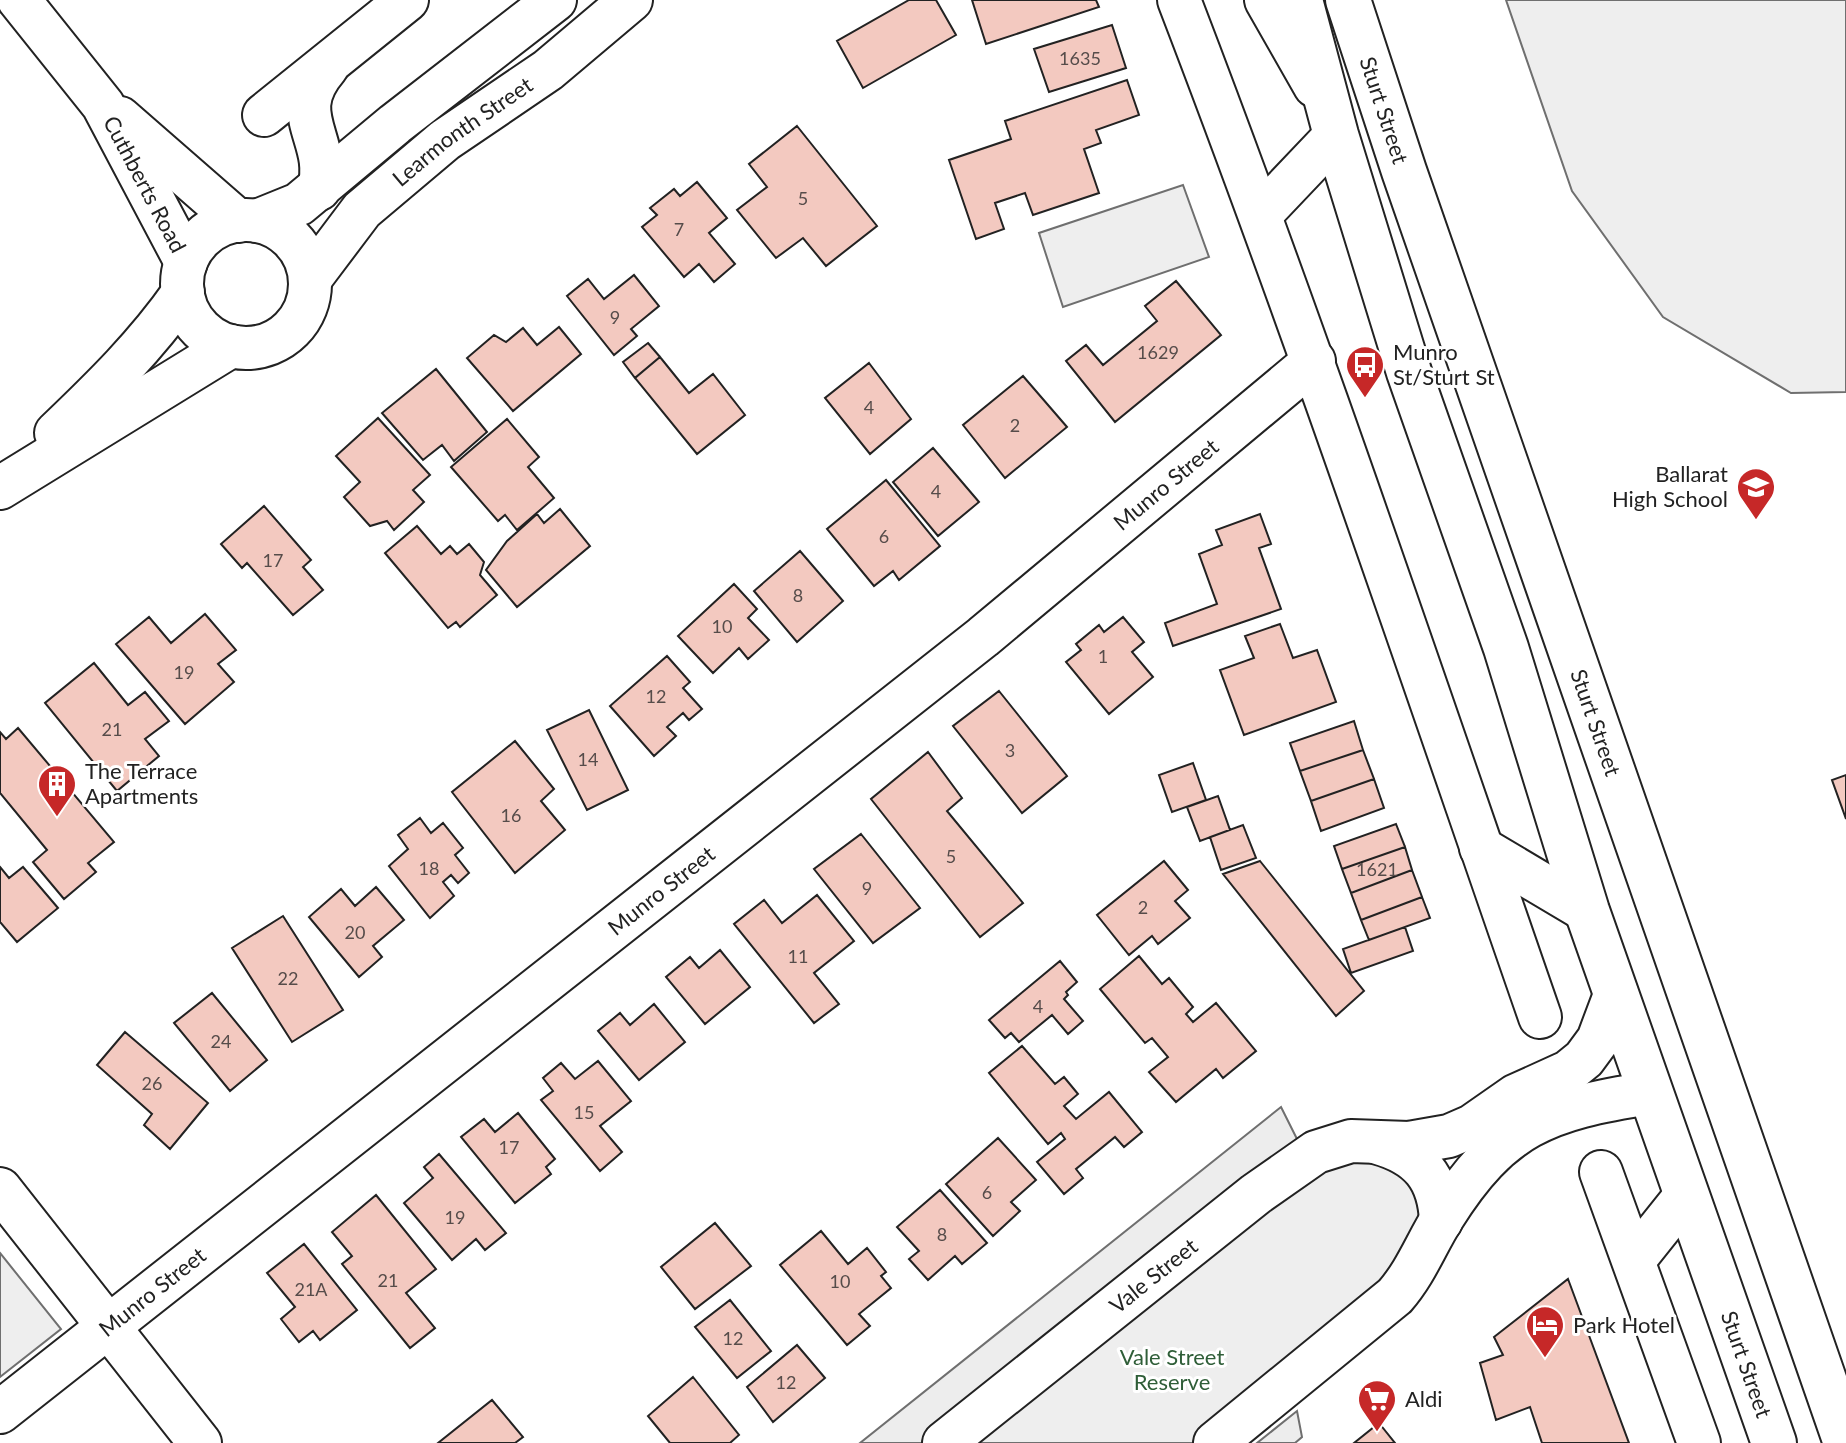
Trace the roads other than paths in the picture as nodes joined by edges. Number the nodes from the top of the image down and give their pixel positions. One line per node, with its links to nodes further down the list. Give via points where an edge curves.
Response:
1 (19, 0): 10 (street, Cuthberts Road)
2 (407, 0): 9 (street)
3 (555, 0): 13 (street, Learmonth Street)
4 (1179, 0): 14 (street)
5 (1266, 0): 12 (street)
6 (1300, 0): 12 (main road, Sturt Street)
7 (1348, 0): 39 (main road, Sturt Street)
8 (623, 3): 17 (street, Learmonth Street, via 548,70 445,140 362,210)
9 (336, 57): 11 (street); 13 (street, via 315,82 308,104 323,166)
10 (103, 105): 15 (street, Cuthberts Road); 16 (street, Cuthberts Road)
11 (264, 115)
12 (1334, 125): 14 (street); 22 (main road, Sturt Street, via 1409,372 1506,648)
13 (319, 189): 15 (street, Learmonth Street, via 299,204)
14 (1261, 214): 19 (street)
15 (247, 221): 16 (street, via 221,225 206,234 194,247); 17 (street, via 273,226 299,248)
16 (184, 277): 18 (street, via 188,311 213,339); 20 (street, via 156,331 121,371)
17 (310, 279): 18 (street, via 304,309 287,333 251,348)
18 (231, 346): 20 (street)
19 (1314, 361): 21 (street); 32 (street, Munro Street, via 983,637)
20 (0, 487)
21 (1481, 848): 22 (street); 24 (street)
22 (1587, 911): 23 (main road, Sturt Street)
23 (1616, 992): 25 (main road, Sturt Street); 26 (street, Vale Street, via 1598,1040 1568,1072 1449,1136)
24 (1540, 1017)
25 (1650, 1093): 29 (main road, Sturt Street); 30 (street, via 1577,1107 1525,1127 1485,1159)
26 (1377, 1142): 30 (street, Vale Street, via 1412,1158 1426,1172 1436,1189); 35 (street, Vale Street, via 1335,1145 1293,1167)
27 (1601, 1172): 31 (street)
28 (0, 1189): 32 (street)
29 (1686, 1195): 31 (street); 38 (main road, Sturt Street)
30 (1441, 1221): 36 (street, via 1411,1276 1384,1307)
31 (1634, 1260): 37 (street)
32 (108, 1325): 33 (street, Munro Street); 34 (street)
33 (0, 1412)
34 (200, 1443)
35 (944, 1443)
36 (1215, 1443)
37 (1699, 1443)
38 (1774, 1443)
39 (1846, 1443)

